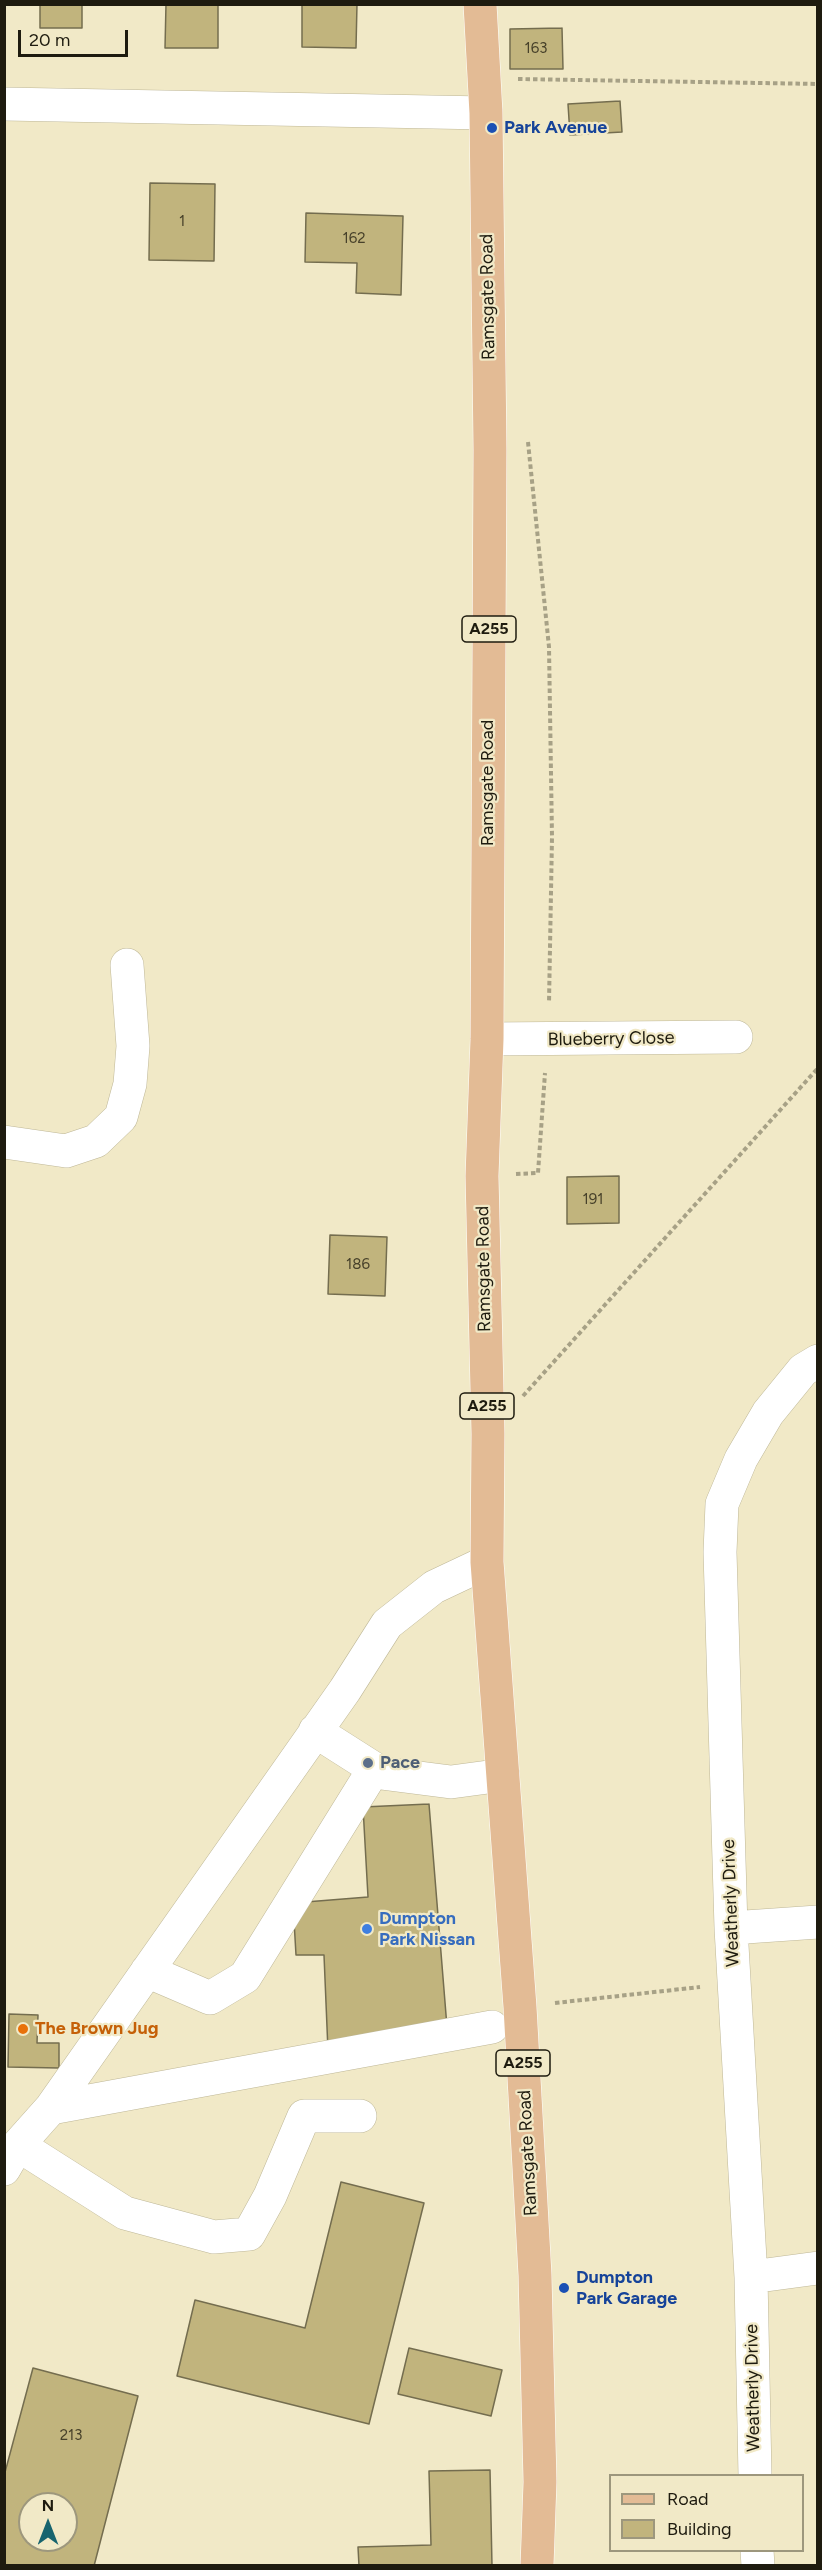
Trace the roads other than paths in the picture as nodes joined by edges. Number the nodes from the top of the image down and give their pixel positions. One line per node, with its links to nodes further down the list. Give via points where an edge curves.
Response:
1 (480, 4): 3 (main road, Ramsgate Road / A255)
2 (4, 105): 3 (street)
3 (486, 113): 6 (main road, Ramsgate Road / A255, via 490,450)
4 (127, 965): 7 (street, via 133,1046 130,1084 121,1118 96,1141 66,1150)
5 (739, 1038): 6 (street, Blueberry Close)
6 (487, 1039): 9 (main road, Ramsgate Road / A255, via 482,1176)
7 (4, 1142)
8 (818, 1361): 14 (street, Weatherly Drive, via 803,1371 768,1413 741,1459 723,1504 720,1552)
9 (487, 1562): 10 (street, via 434,1587 387,1624); 12 (main road, Ramsgate Road / A255)
10 (315, 1731): 11 (street); 15 (street)
11 (374, 1769): 12 (street, via 451,1782); 15 (street, via 245,1977 210,1998)
12 (503, 1775): 23 (main road, Ramsgate Road / A255, via 535,2275 540,2482)
13 (818, 1922): 14 (street)
14 (731, 1928): 21 (street, Weatherly Drive)
15 (147, 1971): 17 (street)
16 (492, 2027): 17 (street)
17 (51, 2108): 19 (street)
18 (360, 2116): 19 (street, via 304,2116 249,2234 214,2237 125,2214)
19 (11, 2157)
20 (818, 2268): 21 (street)
21 (751, 2277): 22 (street, Weatherly Drive)
22 (755, 2474)
23 (537, 2565)

